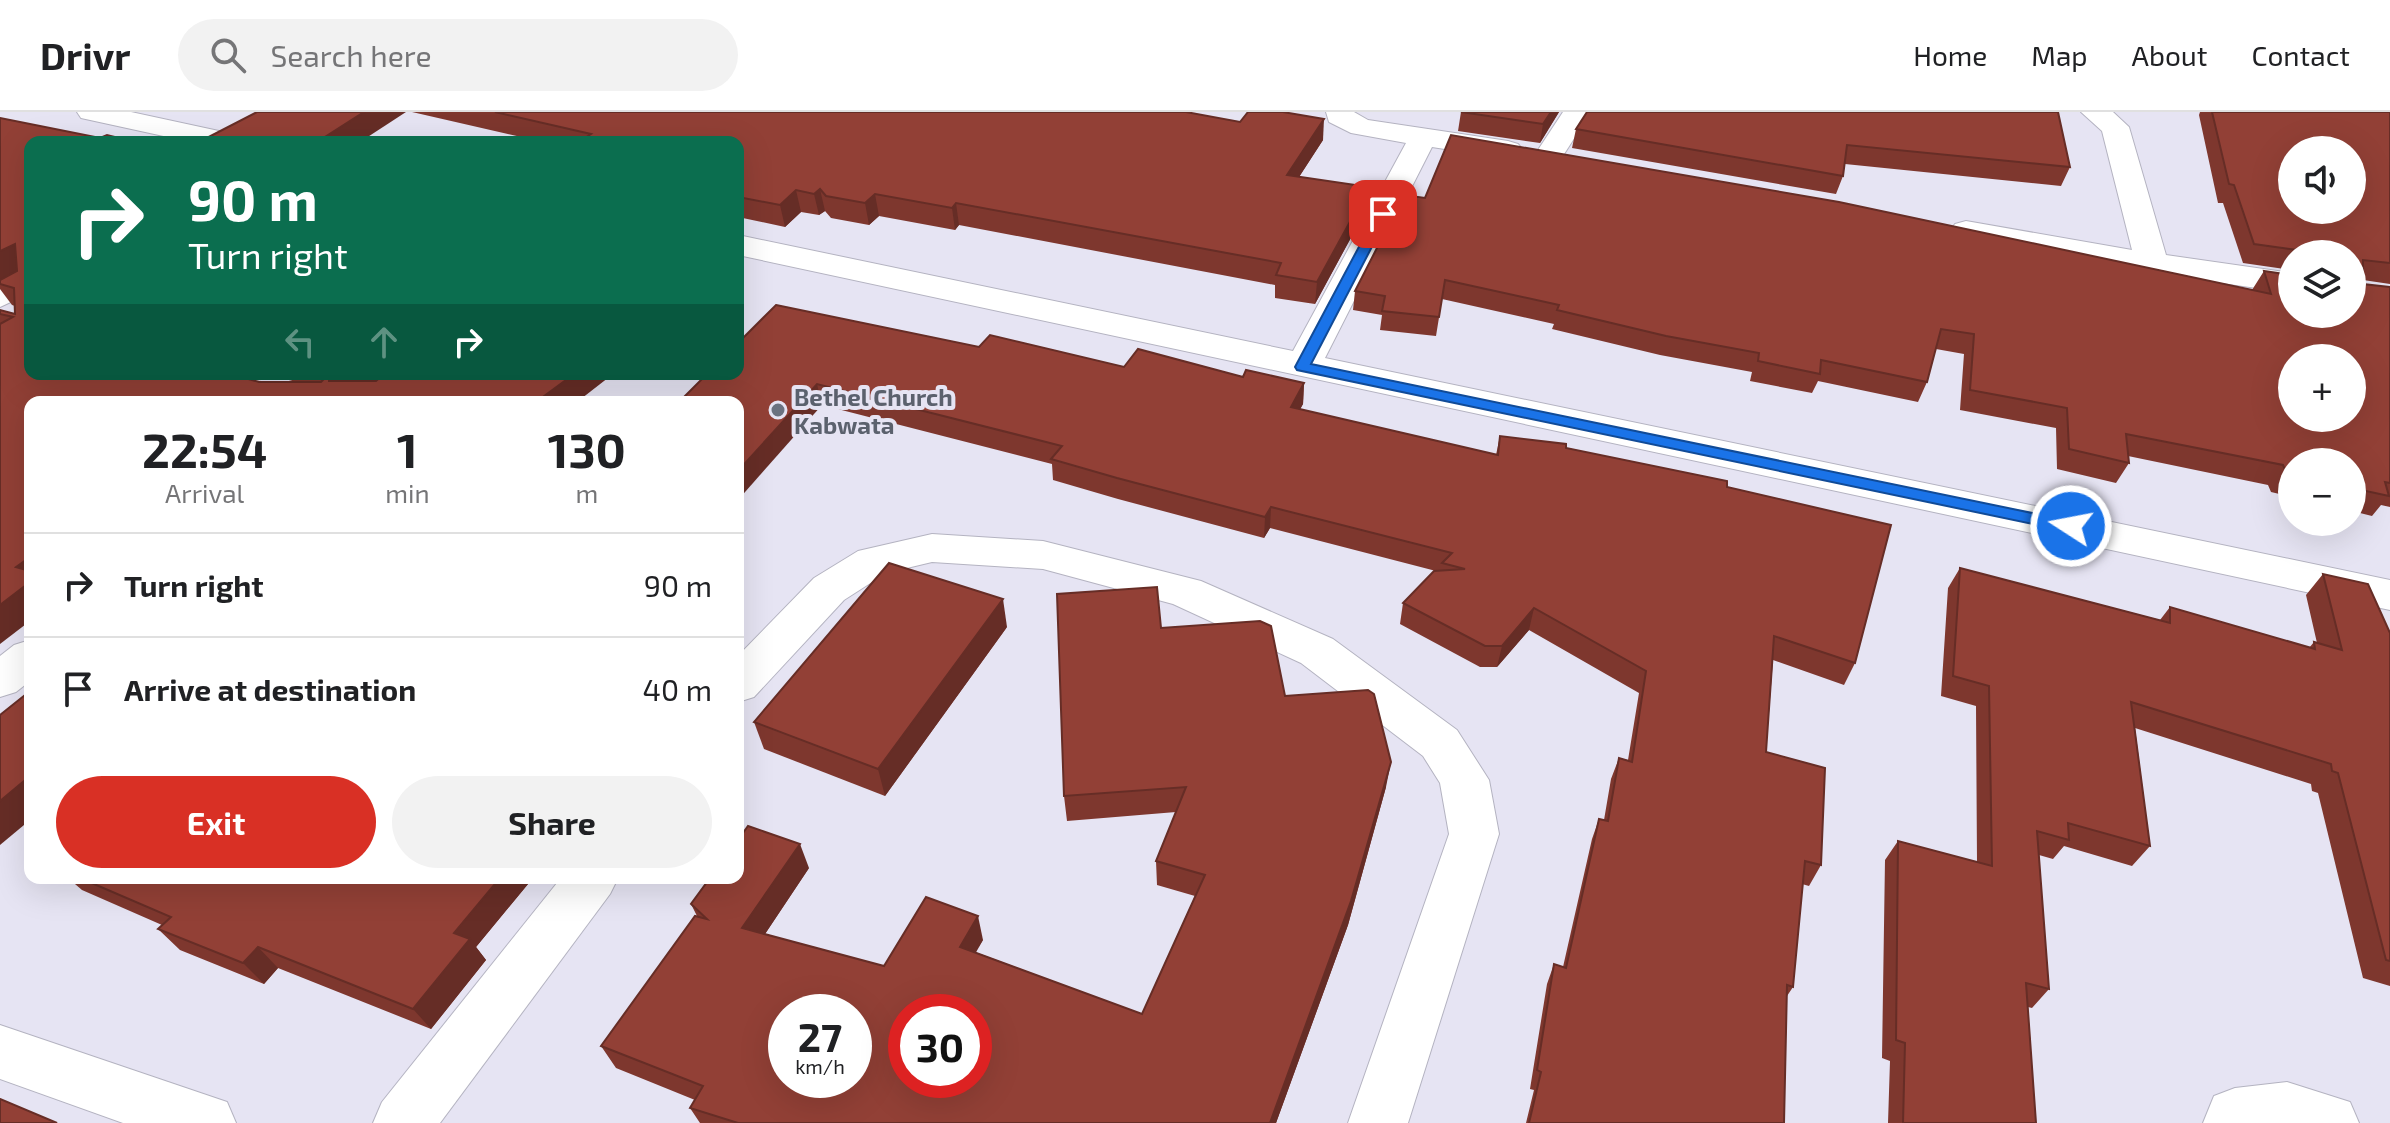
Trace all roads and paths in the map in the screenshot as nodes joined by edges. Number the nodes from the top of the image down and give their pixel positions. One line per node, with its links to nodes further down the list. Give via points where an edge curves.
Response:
1 (91, 112): 5 (street)
2 (1577, 112): 7 (street)
3 (2095, 112): 11 (street, via 2115,127)
4 (1331, 114): 6 (street, via 1361,127)
5 (204, 136)
6 (1423, 137): 7 (street); 15 (street)
7 (1549, 156): 8 (street)
8 (1580, 162)
9 (1935, 226): 11 (street)
10 (744, 246): 15 (street)
11 (2152, 263): 12 (street)
12 (2278, 281)
13 (24, 287): 14 (street)
14 (5, 311)
15 (1302, 367): 16 (street)
16 (2390, 595)
17 (24, 662): 19 (street)
18 (744, 679): 24 (street, via 829,589 873,561 932,548 1043,555 1186,592 1317,651 1440,743 1464,780 1474,834)
19 (0, 680)
20 (587, 884): 23 (street)
21 (0, 1052): 22 (street)
22 (206, 1123)
23 (403, 1123)
24 (1378, 1123)
25 (2233, 1123): 26 (street, via 2235,1117 2287,1111)
26 (2329, 1123)

